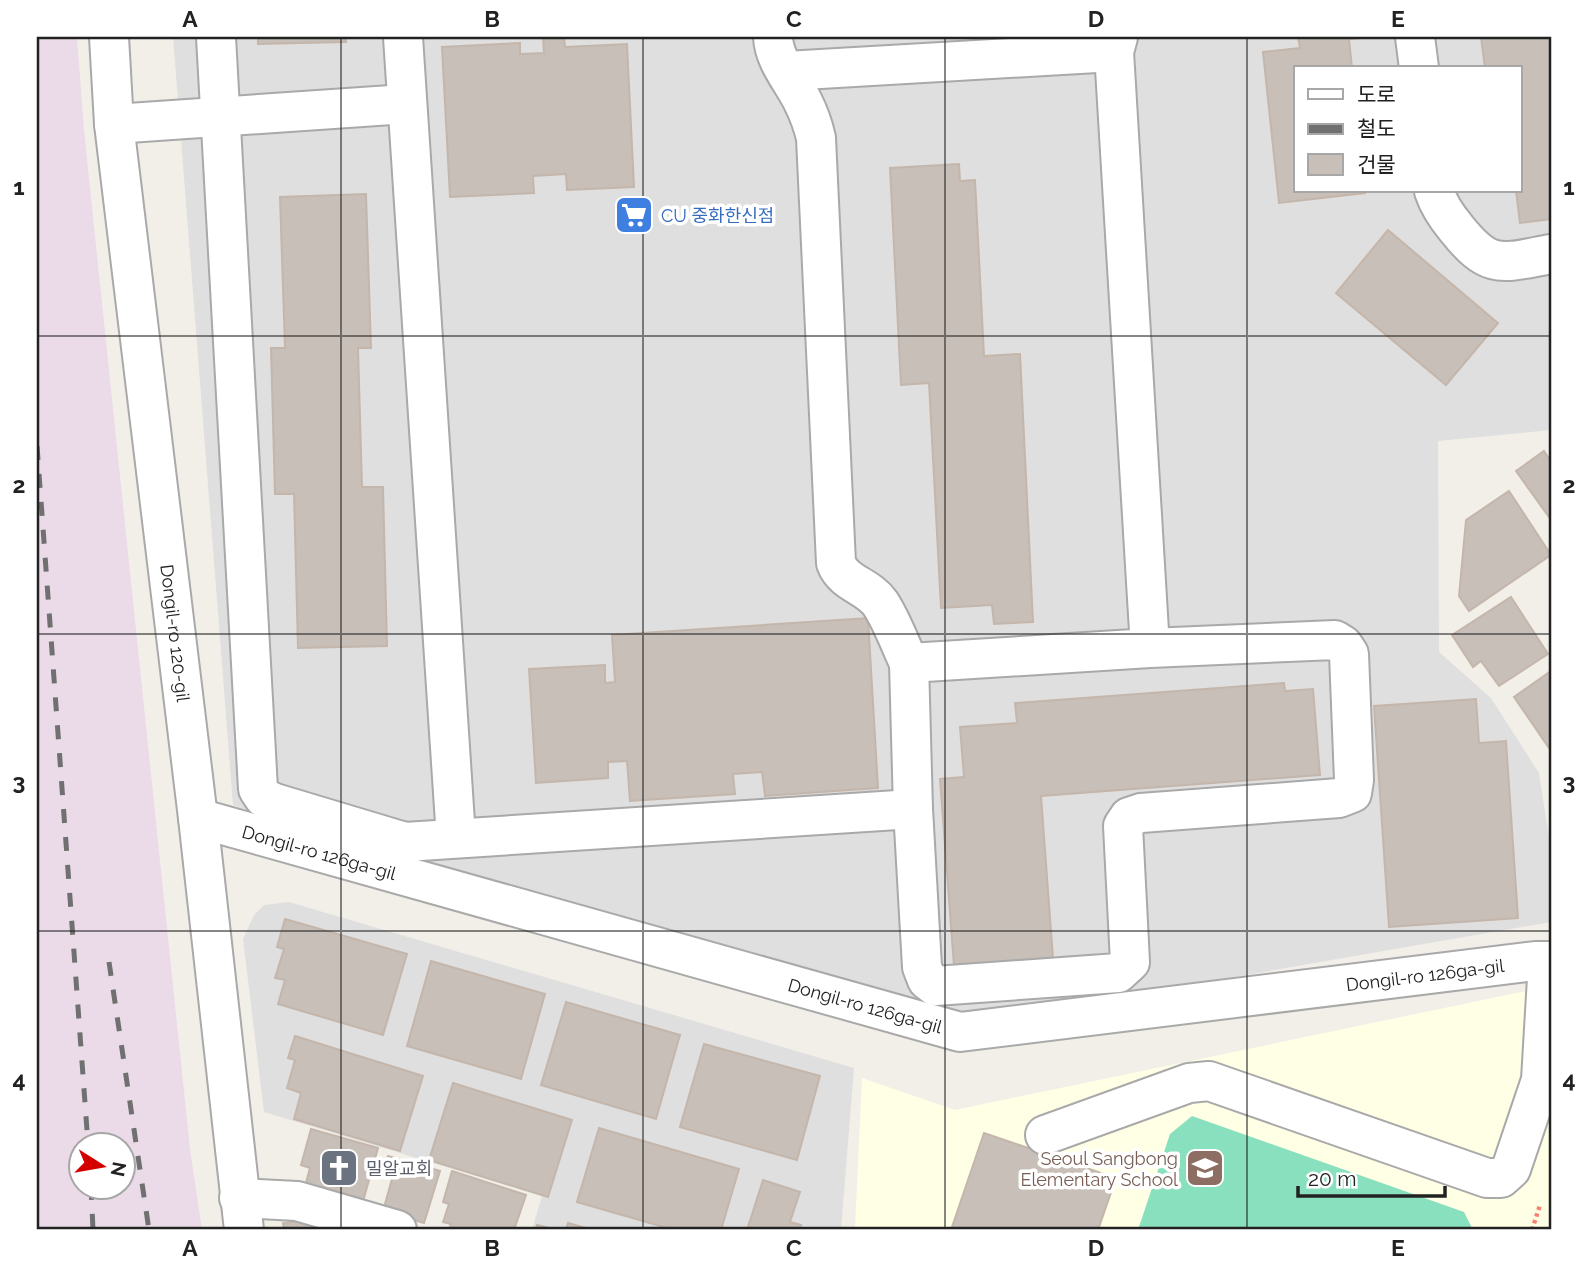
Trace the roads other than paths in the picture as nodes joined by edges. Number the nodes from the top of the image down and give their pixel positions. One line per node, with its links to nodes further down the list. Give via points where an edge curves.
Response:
1 (109, 37): 11 (street, Dongil-ro 120-gil)
2 (216, 37): 10 (street)
3 (403, 37): 9 (street)
4 (1415, 37): 8 (street)
5 (1116, 44): 6 (street); 14 (street)
6 (999, 47): 7 (street)
7 (780, 54): 15 (street, via 816,138 836,563 846,579 869,590 880,604)
8 (1419, 66)
9 (406, 104): 10 (street); 18 (street)
10 (219, 117): 11 (street); 18 (street, via 258,789 275,803 393,839)
11 (114, 124): 17 (street, Dongil-ro 120-gil)
12 (1434, 192): 13 (street, via 1440,208 1482,256 1508,262)
13 (1551, 254)
14 (1150, 648): 15 (street); 16 (street, via 1335,640 1343,645 1349,654 1354,780 1352,793 1339,798 1129,817 1123,826 1130,962 1118,973 935,986 927,980 922,967)
15 (909, 663): 16 (street)
16 (913, 809): 18 (street)
17 (198, 818): 19 (street, Dongil-ro 126ga-gil, via 960,1032); 22 (street, Dongil-ro 120-gil)
18 (456, 838)
19 (1550, 961): 20 (street)
20 (1546, 1085): 21 (street, via 1511,1169 1496,1179 1209,1081 1189,1083)
21 (1045, 1135)
22 (242, 1214): 23 (street, via 298,1211)
23 (339, 1222): 24 (street)
24 (397, 1230)

